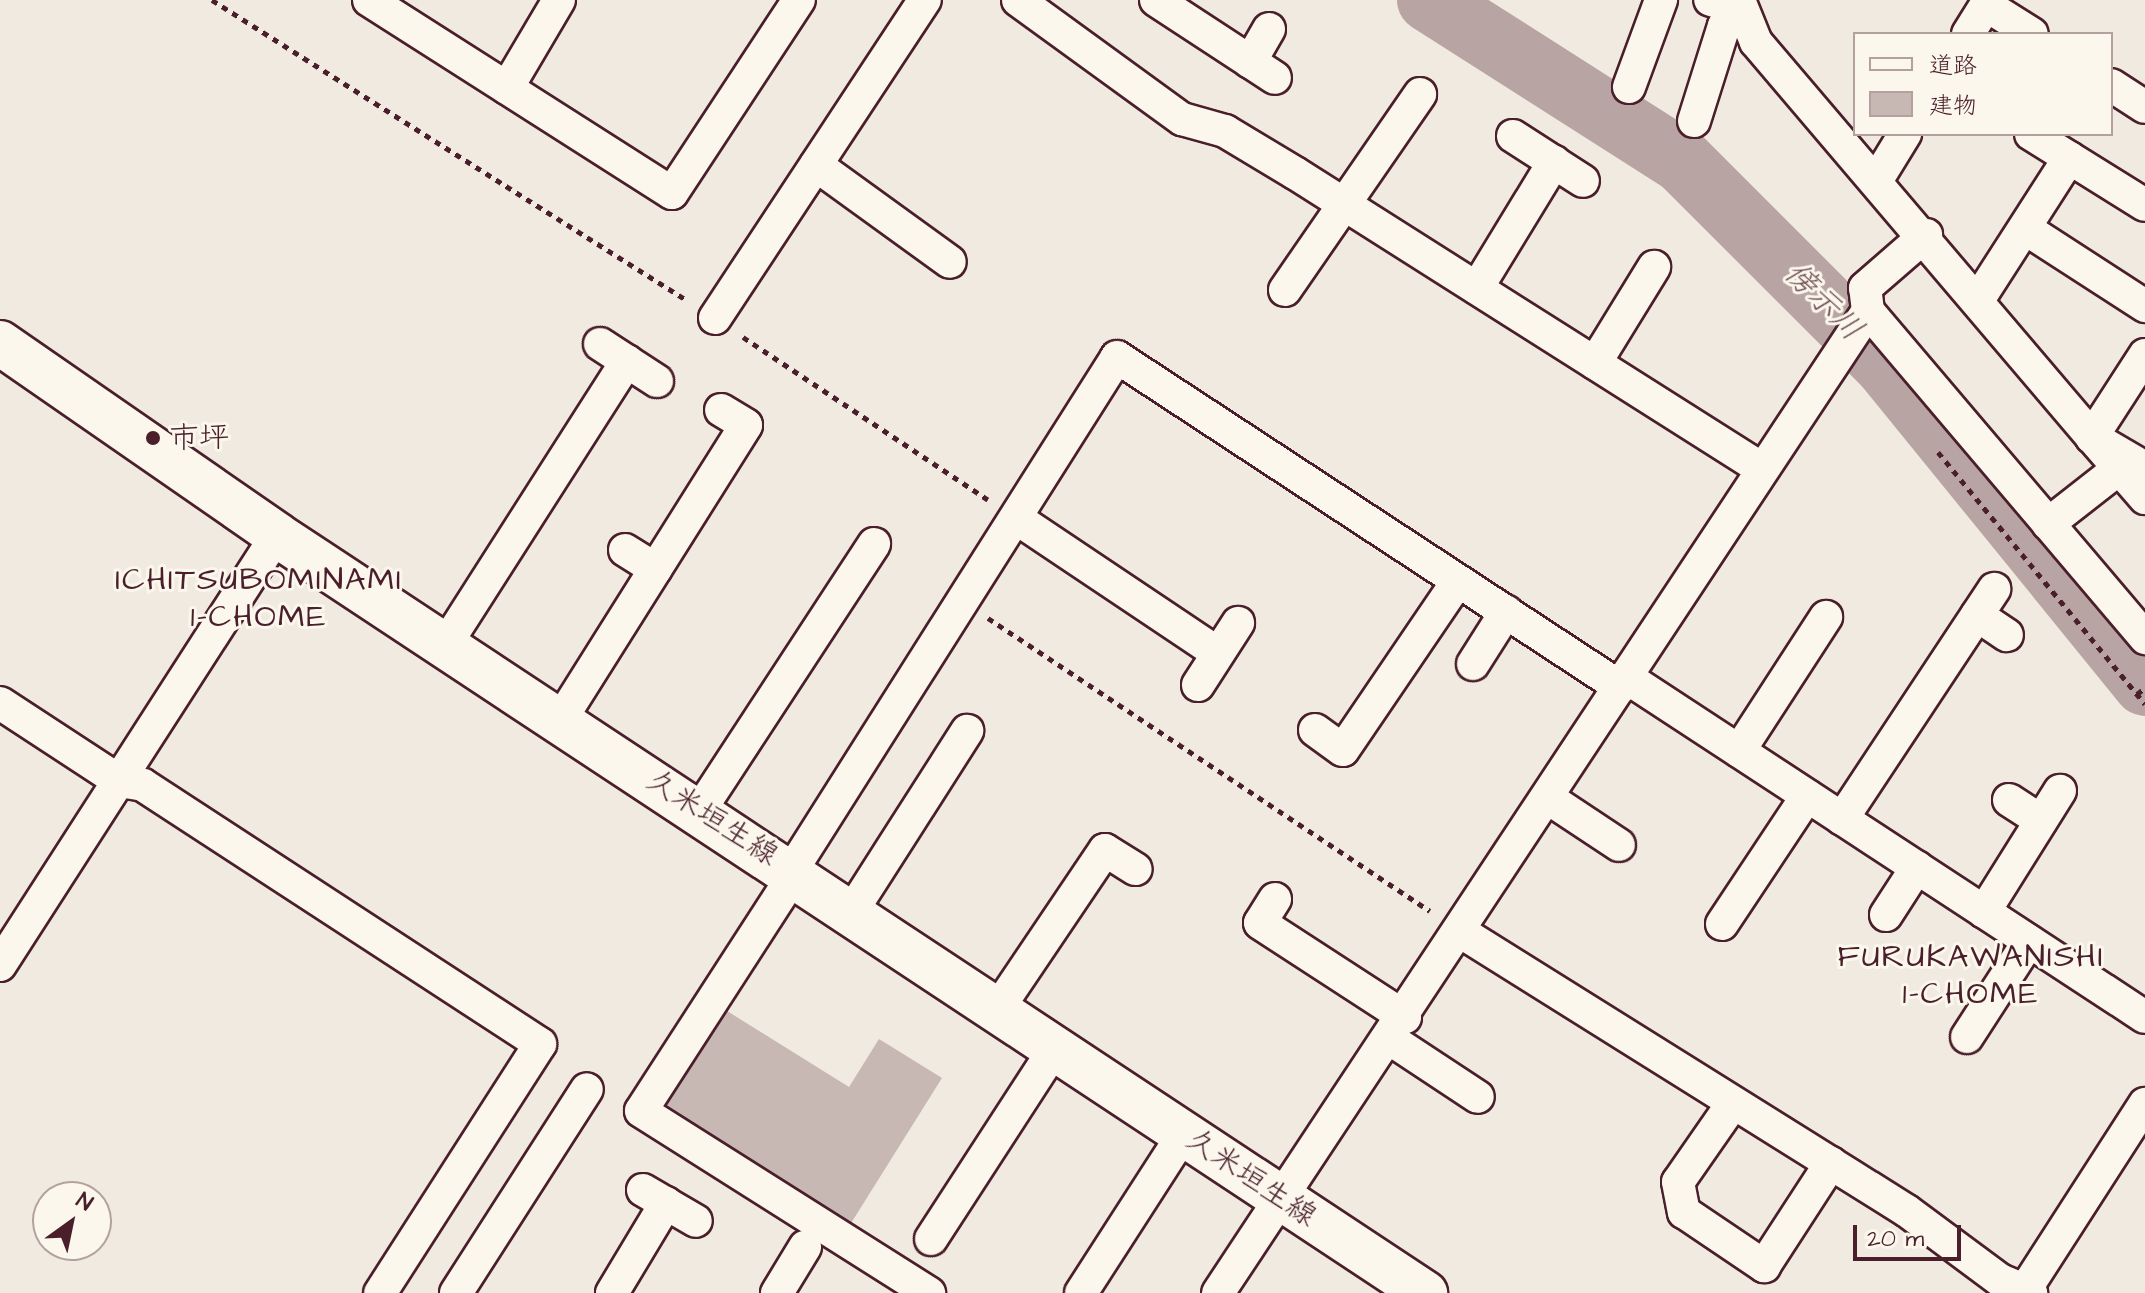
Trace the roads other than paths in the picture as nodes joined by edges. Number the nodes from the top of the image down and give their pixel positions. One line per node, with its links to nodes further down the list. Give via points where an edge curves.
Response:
1 (369, 0): 15 (street)
2 (559, 0): 15 (street)
3 (799, 0): 15 (street, via 672,193)
4 (1018, 0): 27 (street, via 1182,119 1225,131)
5 (1156, 0): 10 (street, via 1262,70)
6 (1661, 0): 14 (street)
7 (1988, 2): 11 (street); 12 (street)
8 (915, 3): 24 (street)
9 (1729, 3): 18 (street); 25 (street, via 1756,42)
10 (1269, 29)
11 (1969, 32)
12 (2029, 32)
13 (2113, 86): 17 (street)
14 (1629, 87)
15 (507, 88)
16 (1420, 94): 27 (street)
17 (2145, 107)
18 (1694, 121)
19 (1513, 136): 23 (street)
20 (1904, 136): 25 (street)
21 (2034, 136): 22 (street)
22 (2069, 158): 28 (street); 29 (street)
23 (1554, 162): 26 (street); 33 (street)
24 (816, 165): 31 (street); 37 (street)
25 (1878, 178): 30 (street)
26 (1583, 181)
27 (1343, 204): 33 (street); 34 (street)
28 (2145, 205)
29 (2026, 229): 35 (street); 36 (street)
30 (1926, 235): 35 (street); 38 (street, via 1865,288)
31 (950, 262)
32 (1654, 267): 41 (street)
33 (1477, 288): 41 (street)
34 (1285, 290)
35 (1978, 300): 44 (street)
36 (2145, 306)
37 (715, 318)
38 (1859, 323): 46 (street); 49 (street)
39 (0, 343): 50 (main road, 久米垣生線)
40 (2145, 355): 44 (street)
41 (1595, 363): 46 (street)
42 (657, 381): 60 (street, via 614,352)
43 (721, 410): 53 (street, via 746,425)
44 (2092, 437): 45 (street)
45 (2132, 465): 47 (street); 49 (street)
46 (1762, 469): 63 (street)
47 (2145, 498)
48 (1016, 518): 54 (street, via 1117,357); 61 (street); 81 (street)
49 (2048, 524): 59 (street)
50 (277, 535): 60 (main road, 久米垣生線); 70 (street)
51 (874, 544): 75 (street)
52 (625, 550): 53 (street)
53 (656, 569): 66 (street)
54 (1458, 581): 55 (street); 67 (street, via 1343,750)
55 (1506, 612): 62 (street); 63 (street)
56 (1826, 617): 69 (street)
57 (1238, 623): 61 (street)
58 (2007, 635): 76 (street, via 1985,602)
59 (2145, 638)
60 (446, 644): 66 (main road, 久米垣生線)
61 (1218, 653): 64 (street)
62 (1473, 664)
63 (1623, 682): 69 (street); 73 (street)
64 (1198, 685)
65 (0, 703): 70 (street)
66 (561, 719): 75 (main road, 久米垣生線)
67 (1315, 730)
68 (967, 731): 83 (street)
69 (1739, 751): 72 (street)
70 (119, 781): 89 (street); 106 (street, via 143,785 540,1044)
71 (2060, 791): 77 (street)
72 (1807, 796): 76 (street); 86 (street)
73 (1548, 798): 78 (street); 87 (street)
74 (2009, 800): 77 (street)
75 (700, 810): 81 (main road, 久米垣生線)
76 (1842, 819): 79 (street)
77 (2041, 821): 84 (street)
78 (1619, 845)
79 (1917, 867): 84 (street); 85 (street)
80 (1135, 869): 90 (street, via 1105,850)
81 (794, 872): 83 (main road, 久米垣生線); 110 (street, via 641,1111)
82 (1275, 899): 92 (street, via 1260,923)
83 (852, 911): 90 (main road, 久米垣生線)
84 (1984, 912): 88 (street)
85 (1886, 915)
86 (1722, 924)
87 (1461, 932): 92 (street); 97 (street)
88 (2029, 941): 91 (street); 93 (street)
89 (0, 965)
90 (997, 1010): 94 (main road, 久米垣生線)
91 (2145, 1017)
92 (1398, 1028): 96 (street); 101 (street)
93 (1967, 1037)
94 (1055, 1048): 99 (main road, 久米垣生線); 103 (street)
95 (587, 1089): 107 (street)
96 (1478, 1097)
97 (1733, 1103): 100 (street); 100 (street, via 1678,1182 1684,1212 1764,1266)
98 (2142, 1114): 105 (street)
99 (1184, 1133): 101 (main road, 久米垣生線); 111 (street)
100 (1831, 1163): 105 (street, via 2000,1280)
101 (1282, 1199): 112 (street); 113 (main road, 久米垣生線)
102 (696, 1221): 108 (street, via 654,1196)
103 (931, 1239)
104 (805, 1247): 109 (street)
105 (2027, 1292)
106 (380, 1293)
107 (456, 1293)
108 (612, 1293)
109 (777, 1293)
110 (929, 1293)
111 (1081, 1293)
112 (1218, 1293)
113 (1425, 1293)

